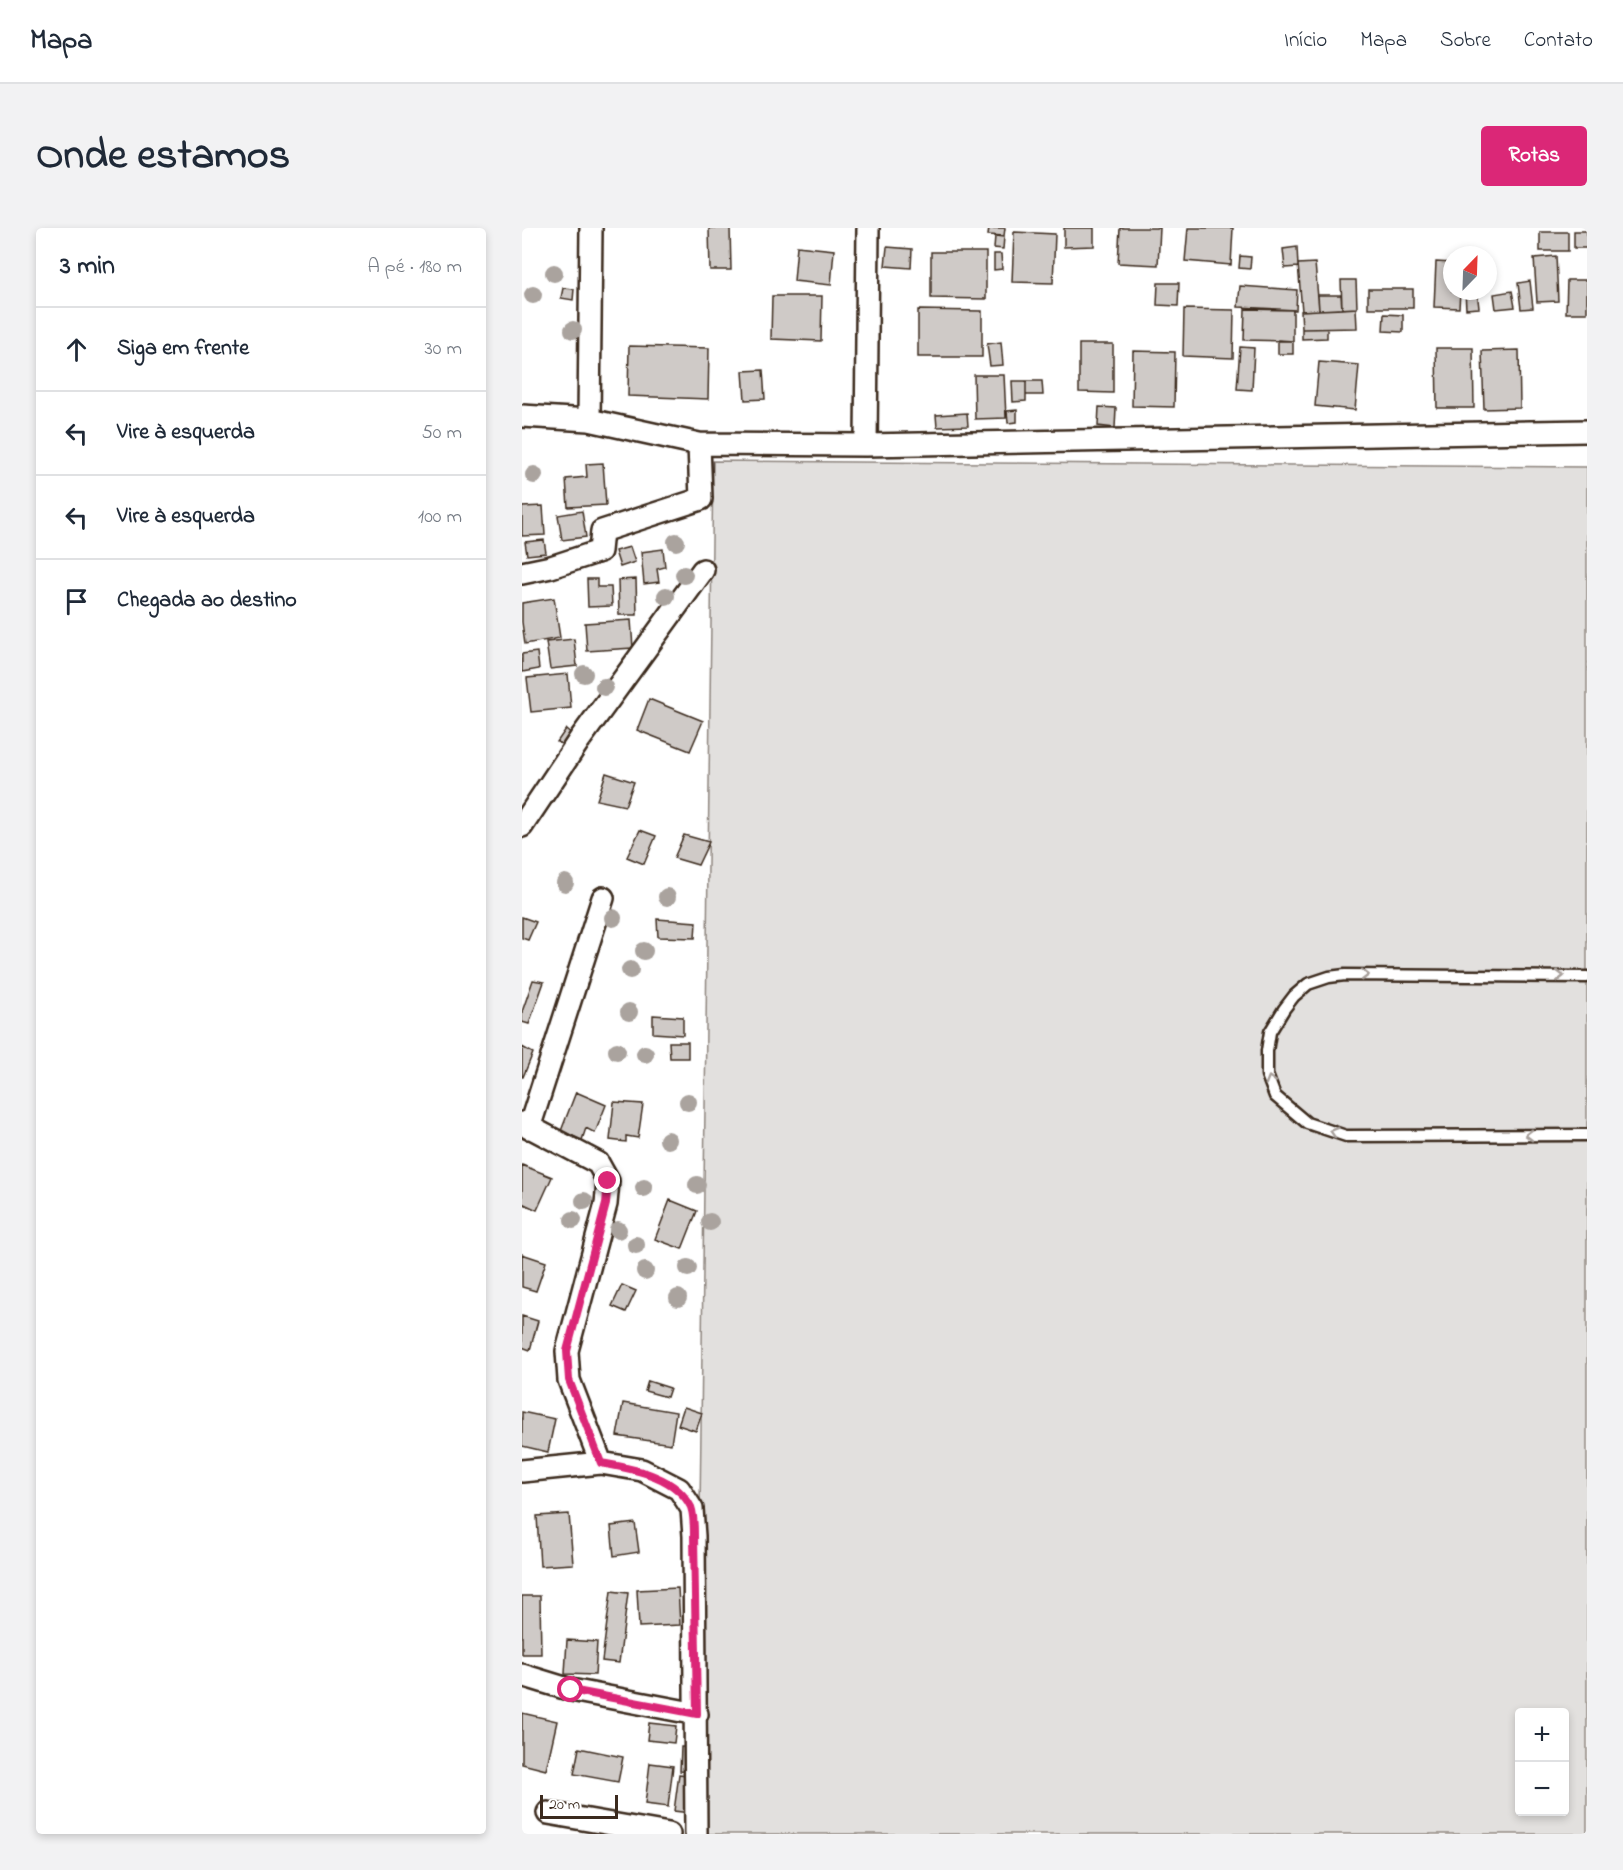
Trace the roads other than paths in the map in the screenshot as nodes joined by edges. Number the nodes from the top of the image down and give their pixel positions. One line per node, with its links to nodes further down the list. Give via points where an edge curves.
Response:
1 (591, 228): 4 (street)
2 (868, 228): 7 (street)
3 (522, 416): 4 (street)
4 (589, 420): 6 (street)
5 (1587, 431): 7 (street)
6 (699, 444): 7 (street); 9 (street, via 702,499 602,531 600,550)
7 (866, 445)
8 (703, 570): 10 (street)
9 (522, 573)
10 (522, 826)
11 (603, 898): 13 (street)
12 (1587, 976): 14 (lane, one-way to 12, via 1346,1136 1307,1123 1275,1096 1267,1075 1270,1032 1294,996 1308,984 1329,977)
13 (526, 1126): 15 (street, via 598,1163 608,1181 606,1204 567,1351 569,1380)
14 (1587, 1135)
15 (601, 1463): 16 (street); 18 (street, via 642,1470 679,1489 692,1509)
16 (522, 1471)
17 (522, 1675): 18 (street, via 571,1690)
18 (697, 1714): 21 (street)
19 (548, 1813): 20 (street)
20 (669, 1834)
21 (696, 1834)

